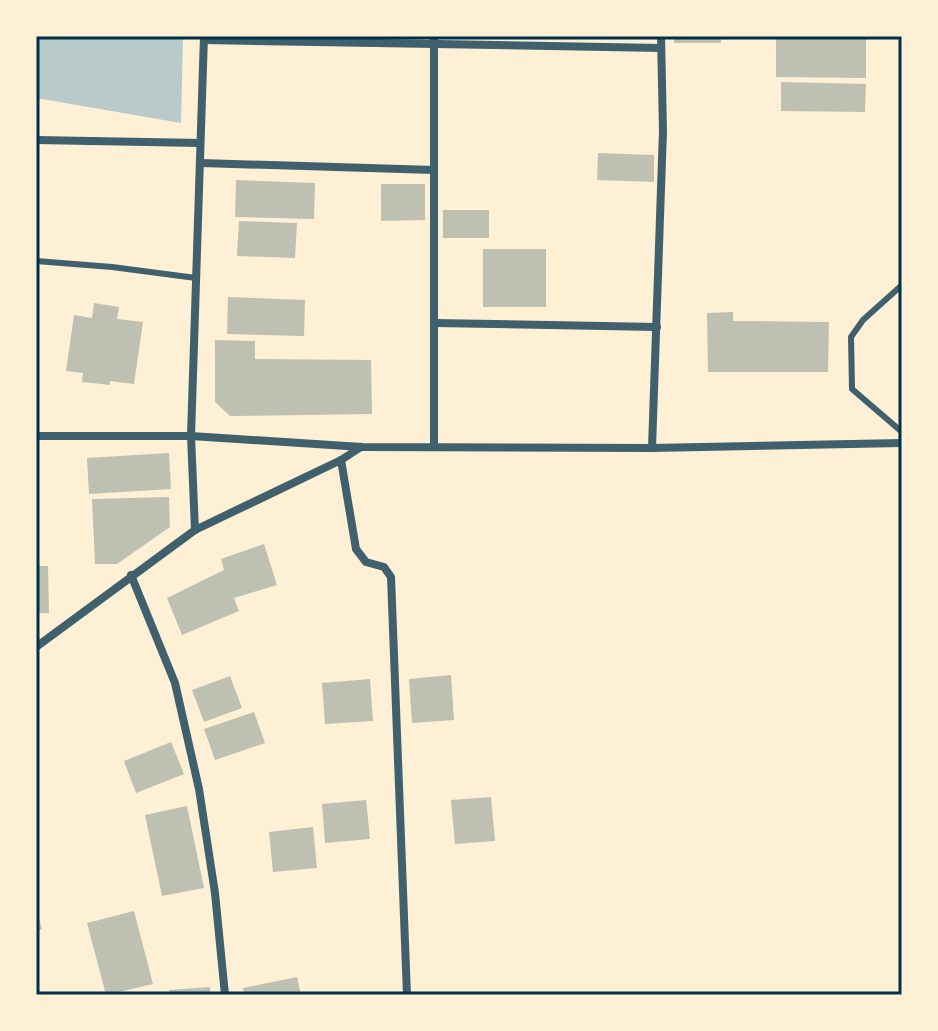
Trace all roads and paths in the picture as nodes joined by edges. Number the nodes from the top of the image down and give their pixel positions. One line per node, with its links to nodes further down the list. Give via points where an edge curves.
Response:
1 (661, 36): 4 (street)
2 (204, 38): 3 (street); 6 (street)
3 (434, 40): 4 (street); 8 (street)
4 (661, 48): 13 (street)
5 (36, 140): 6 (street)
6 (200, 143): 7 (street)
7 (201, 163): 8 (street); 10 (street)
8 (434, 170): 12 (street)
9 (36, 261): 10 (lane)
10 (196, 278): 16 (street)
11 (902, 285): 14 (lane, via 851,337 852,389)
12 (434, 323): 13 (street); 19 (street)
13 (657, 327): 20 (street)
14 (902, 432)
15 (36, 436): 16 (street)
16 (191, 436): 18 (street); 22 (street)
17 (902, 443): 20 (street)
18 (362, 447): 19 (street); 21 (street)
19 (434, 447): 20 (street)
20 (652, 448)
21 (341, 460): 22 (street); 26 (street, via 356,549 391,577)
22 (195, 530): 23 (street)
23 (131, 575): 24 (street); 25 (street, via 175,683 199,789)
24 (37, 646)
25 (225, 995)
26 (407, 995)

